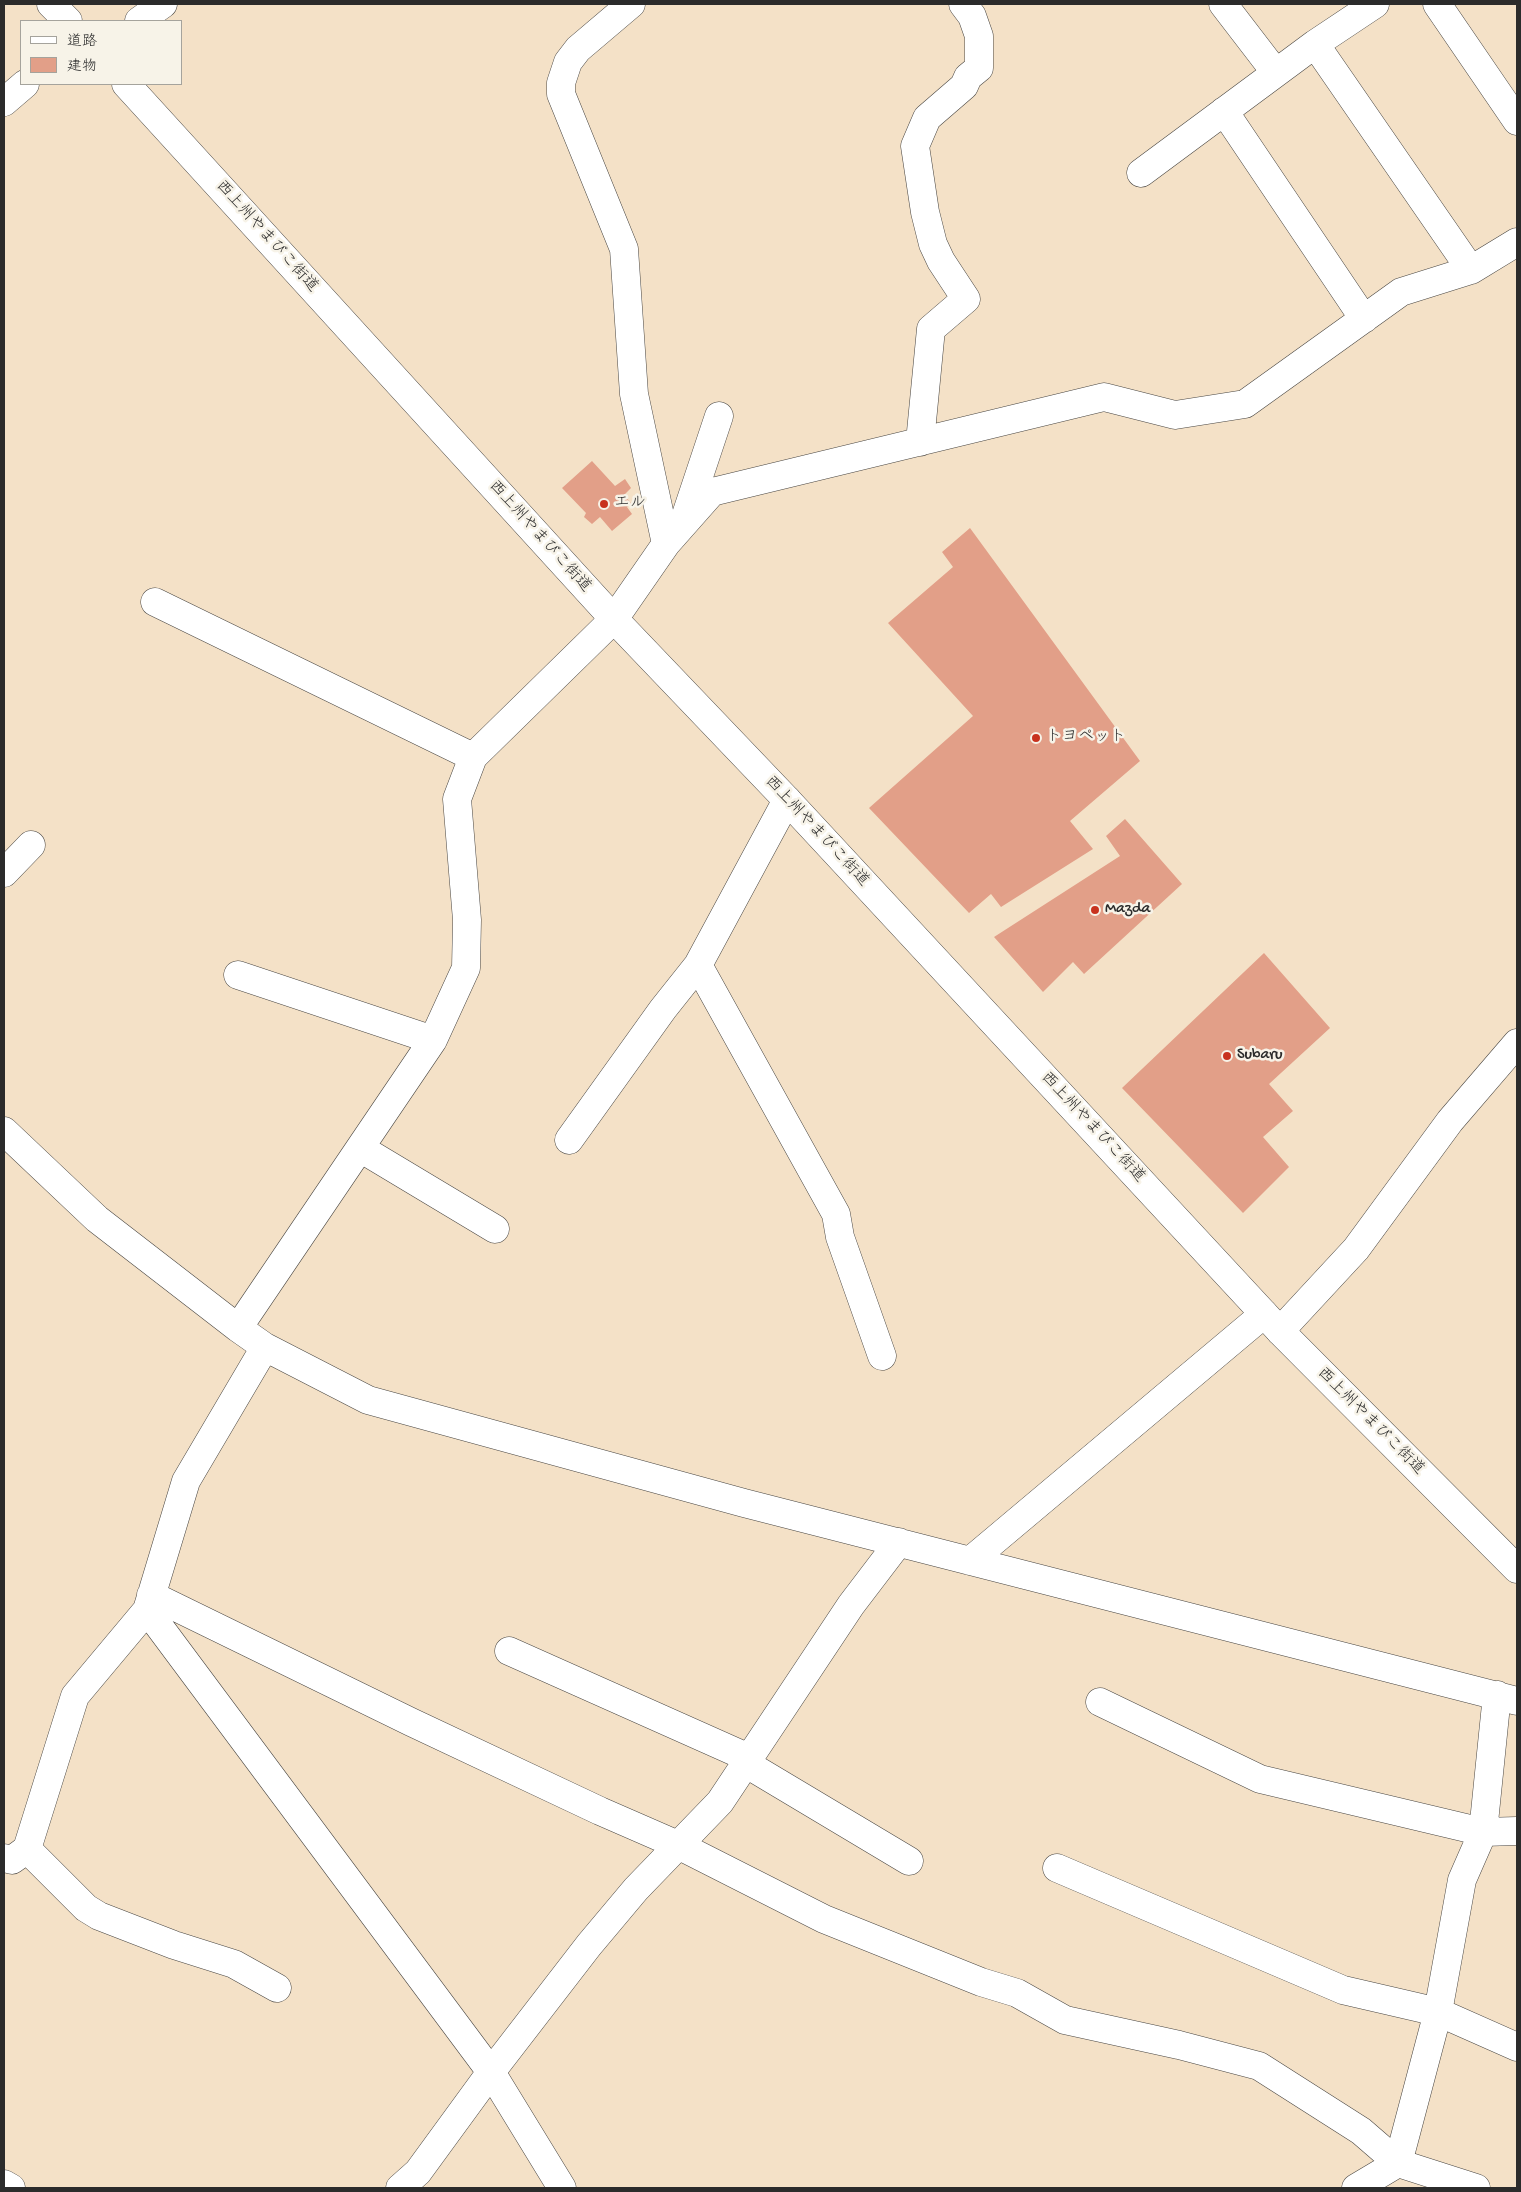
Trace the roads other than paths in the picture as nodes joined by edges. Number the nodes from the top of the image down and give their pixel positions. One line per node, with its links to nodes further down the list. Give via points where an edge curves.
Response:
1 (51, 4): 8 (main road)
2 (163, 4): 9 (main road)
3 (631, 4): 23 (main road, via 578,49 568,62 561,94 624,249 634,394)
4 (964, 4): 22 (main road, via 979,36 979,68 968,77 964,86 927,118 915,146 933,244 966,299 931,329)
5 (1223, 4): 11 (main road)
6 (1375, 4): 10 (main road)
7 (1437, 4): 16 (main road)
8 (67, 20)
9 (140, 20)
10 (1315, 44): 11 (main road); 19 (main road)
11 (1276, 73): 15 (main road)
12 (24, 85): 14 (main road)
13 (127, 85): 25 (main road, 西上州やまびこ街道)
14 (4, 102)
15 (1224, 111): 17 (main road); 20 (main road)
16 (1517, 121)
17 (1141, 173)
18 (1517, 242): 19 (main road)
19 (1471, 270): 20 (main road, via 1401,292)
20 (1364, 319): 22 (main road, via 1245,404 1175,415 1104,398)
21 (719, 416): 23 (main road)
22 (920, 442): 23 (main road, via 712,492)
23 (674, 535): 25 (main road)
24 (155, 602): 26 (main road)
25 (614, 619): 26 (main road); 27 (main road, 西上州やまびこ街道)
26 (473, 757): 32 (main road, via 457,799 467,920 466,968)
27 (787, 800): 30 (main road); 38 (main road, 西上州やまびこ街道)
28 (31, 845): 29 (main road)
29 (4, 872)
30 (698, 965): 35 (main road); 41 (main road, via 836,1214 840,1237)
31 (238, 975): 32 (main road)
32 (433, 1040): 36 (main road)
33 (1517, 1043): 38 (main road, via 1450,1121 1356,1249)
34 (4, 1131): 39 (main road, via 97,1219)
35 (569, 1140)
36 (360, 1148): 37 (main road); 39 (main road)
37 (495, 1229)
38 (1272, 1322): 43 (main road); 44 (main road, 西上州やまびこ街道)
39 (238, 1328): 40 (main road)
40 (265, 1347): 42 (main road, via 368,1400); 45 (main road, via 186,1481)
41 (882, 1356)
42 (898, 1542): 43 (main road); 49 (main road, via 851,1605)
43 (970, 1561): 47 (main road)
44 (1517, 1569)
45 (149, 1603): 52 (main road); 53 (main road, via 75,1696); 59 (main road)
46 (508, 1651): 49 (main road)
47 (1507, 1698): 51 (main road)
48 (1100, 1702): 51 (main road, via 1260,1779)
49 (747, 1760): 52 (main road, via 720,1802); 54 (main road)
50 (1517, 1831): 51 (main road)
51 (1484, 1832): 57 (main road, via 1462,1880)
52 (678, 1845): 59 (main road, via 595,1938); 60 (main road, via 824,1919 1017,1993 1065,2020 1259,2066 1361,2132)
53 (16, 1854): 56 (main road, via 99,1916 234,1964)
54 (909, 1861)
55 (1057, 1868): 57 (main road, via 1342,1990)
56 (277, 1988)
57 (1438, 2012): 58 (main road); 60 (main road)
58 (1517, 2047)
59 (491, 2072): 63 (main road, via 418,2172); 64 (main road)
60 (1408, 2172): 65 (main road); 66 (main road)
61 (4, 2184): 62 (main road)
62 (11, 2188)
63 (400, 2188)
64 (562, 2188)
65 (1356, 2188)
66 (1476, 2188)

